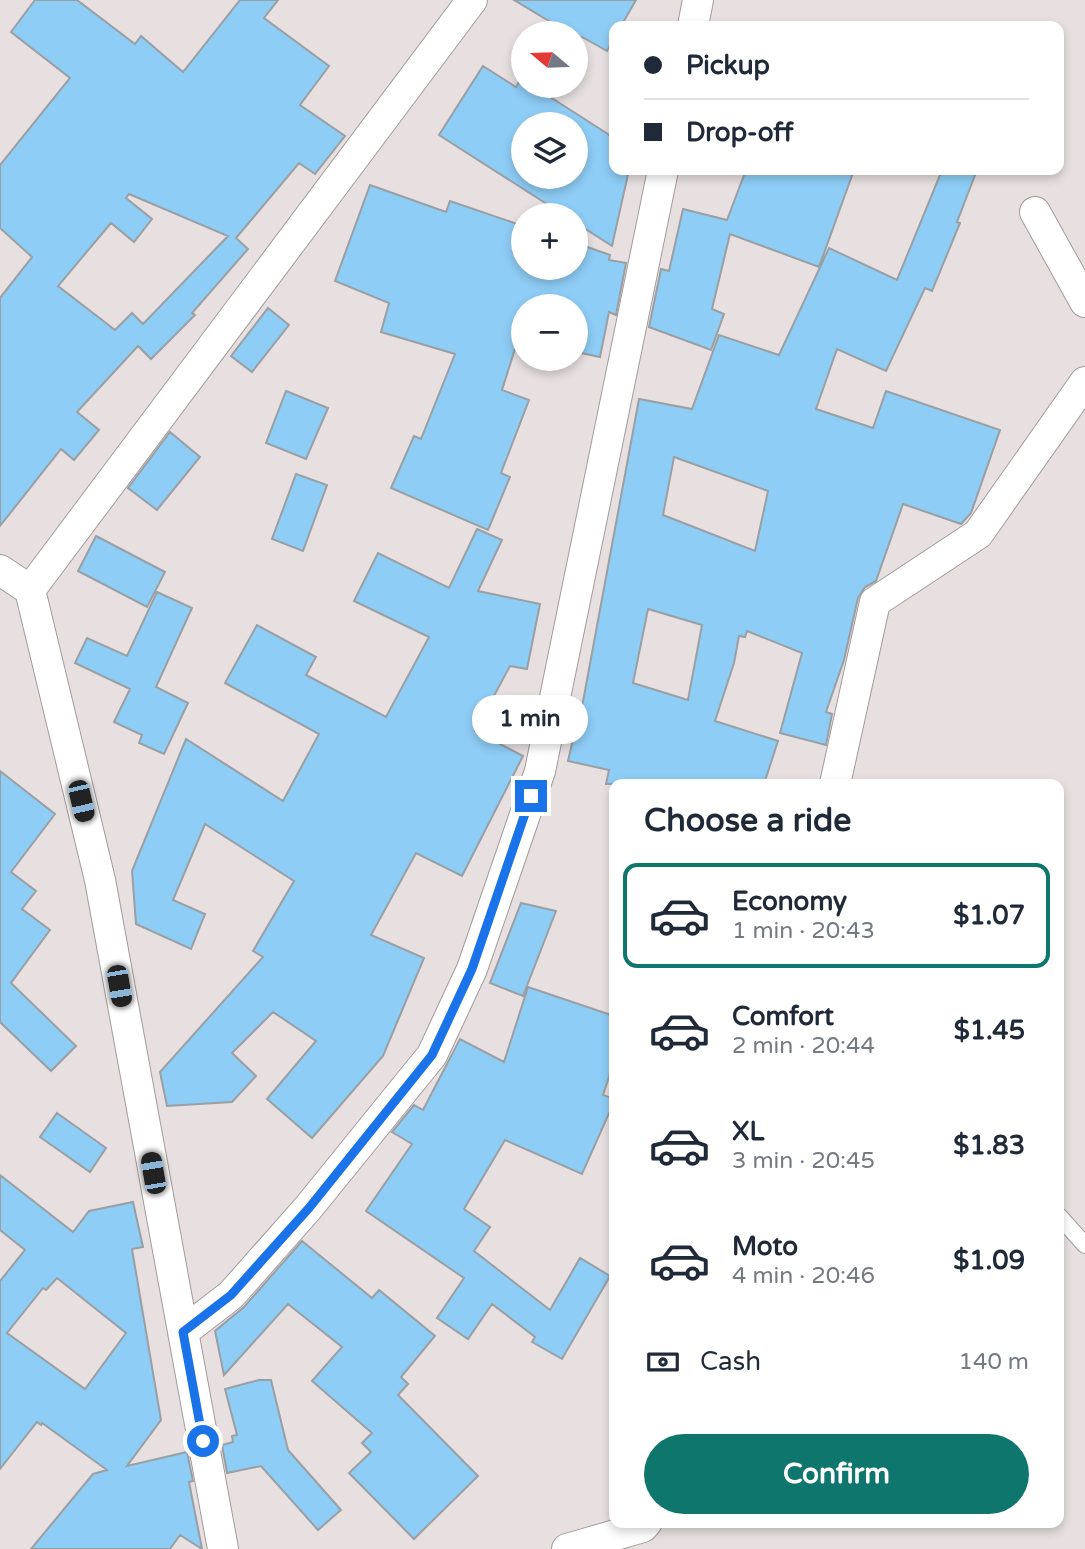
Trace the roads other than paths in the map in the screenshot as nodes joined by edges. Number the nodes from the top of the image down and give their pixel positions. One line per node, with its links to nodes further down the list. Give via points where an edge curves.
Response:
1 (471, 0): 9 (street)
2 (698, 0): 3 (street)
3 (694, 21)
4 (662, 175): 13 (street, via 540,771 472,969 432,1055 309,1208 231,1295)
5 (1035, 212): 6 (street)
6 (1085, 302)
7 (1085, 382): 10 (street, via 978,534 876,602)
8 (0, 570): 9 (street)
9 (30, 590): 13 (street, via 100,880)
10 (836, 779)
11 (1064, 1222): 12 (lane)
12 (1085, 1245)
13 (183, 1332): 15 (street)
14 (640, 1528): 16 (street)
15 (223, 1549)
16 (566, 1549)

